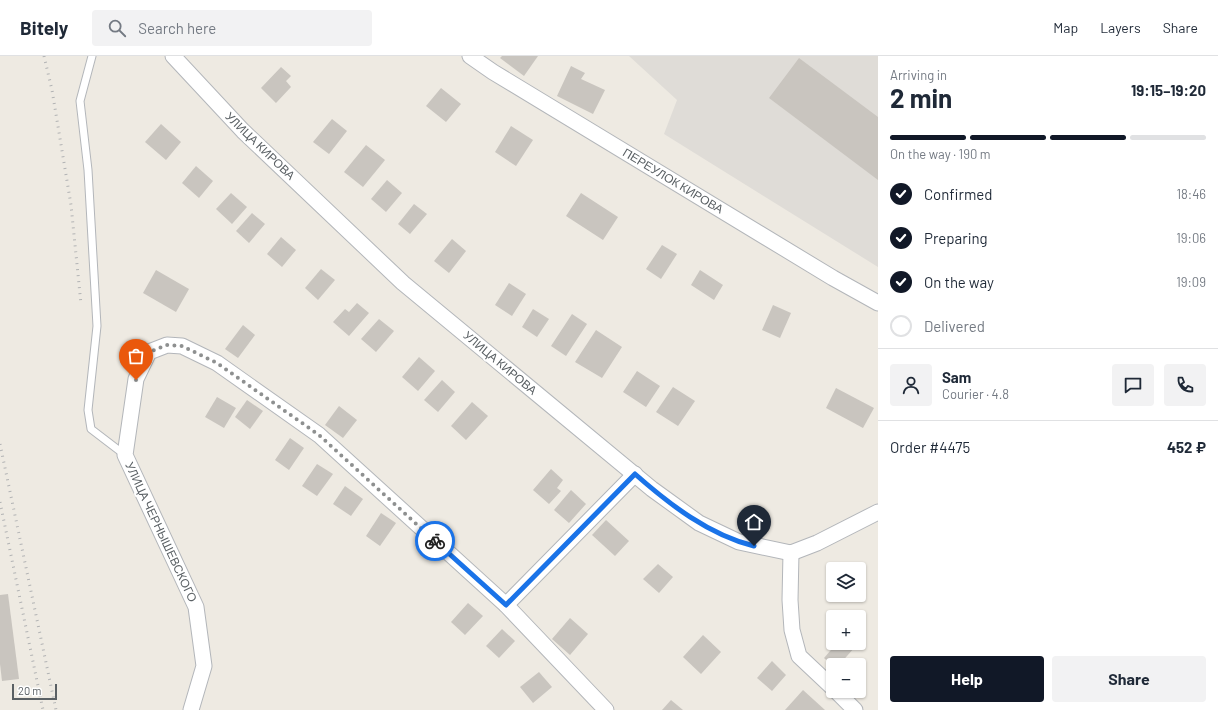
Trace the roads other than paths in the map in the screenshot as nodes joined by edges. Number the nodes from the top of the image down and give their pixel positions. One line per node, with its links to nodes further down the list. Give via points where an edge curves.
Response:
1 (92, 56): 5 (lane, via 80,101 88,170 97,326 88,410 92,429)
2 (173, 56): 6 (street, УЛИЦА КИРОВА, via 243,131 403,283)
3 (470, 56): 4 (street, ПЕРЕУЛОК КИРОВА)
4 (878, 303)
5 (125, 455): 9 (street, УЛИЦА ЧЕРНЫШЕВСКОГО, via 136,380 149,352 167,345 182,346 217,363 319,435); 12 (street, УЛИЦА ЧЕРНЫШЕВСКОГО, via 196,607 204,666)
6 (635, 474): 8 (street, УЛИЦА КИРОВА, via 699,523 739,542); 9 (street)
7 (878, 512): 8 (street, via 817,543)
8 (791, 553): 10 (street, via 792,630 799,656)
9 (506, 605): 13 (street, УЛИЦА ЧЕРНЫШЕВСКОГО)
10 (826, 681)
11 (843, 698): 14 (street)
12 (191, 710)
13 (606, 710)
14 (855, 710)

